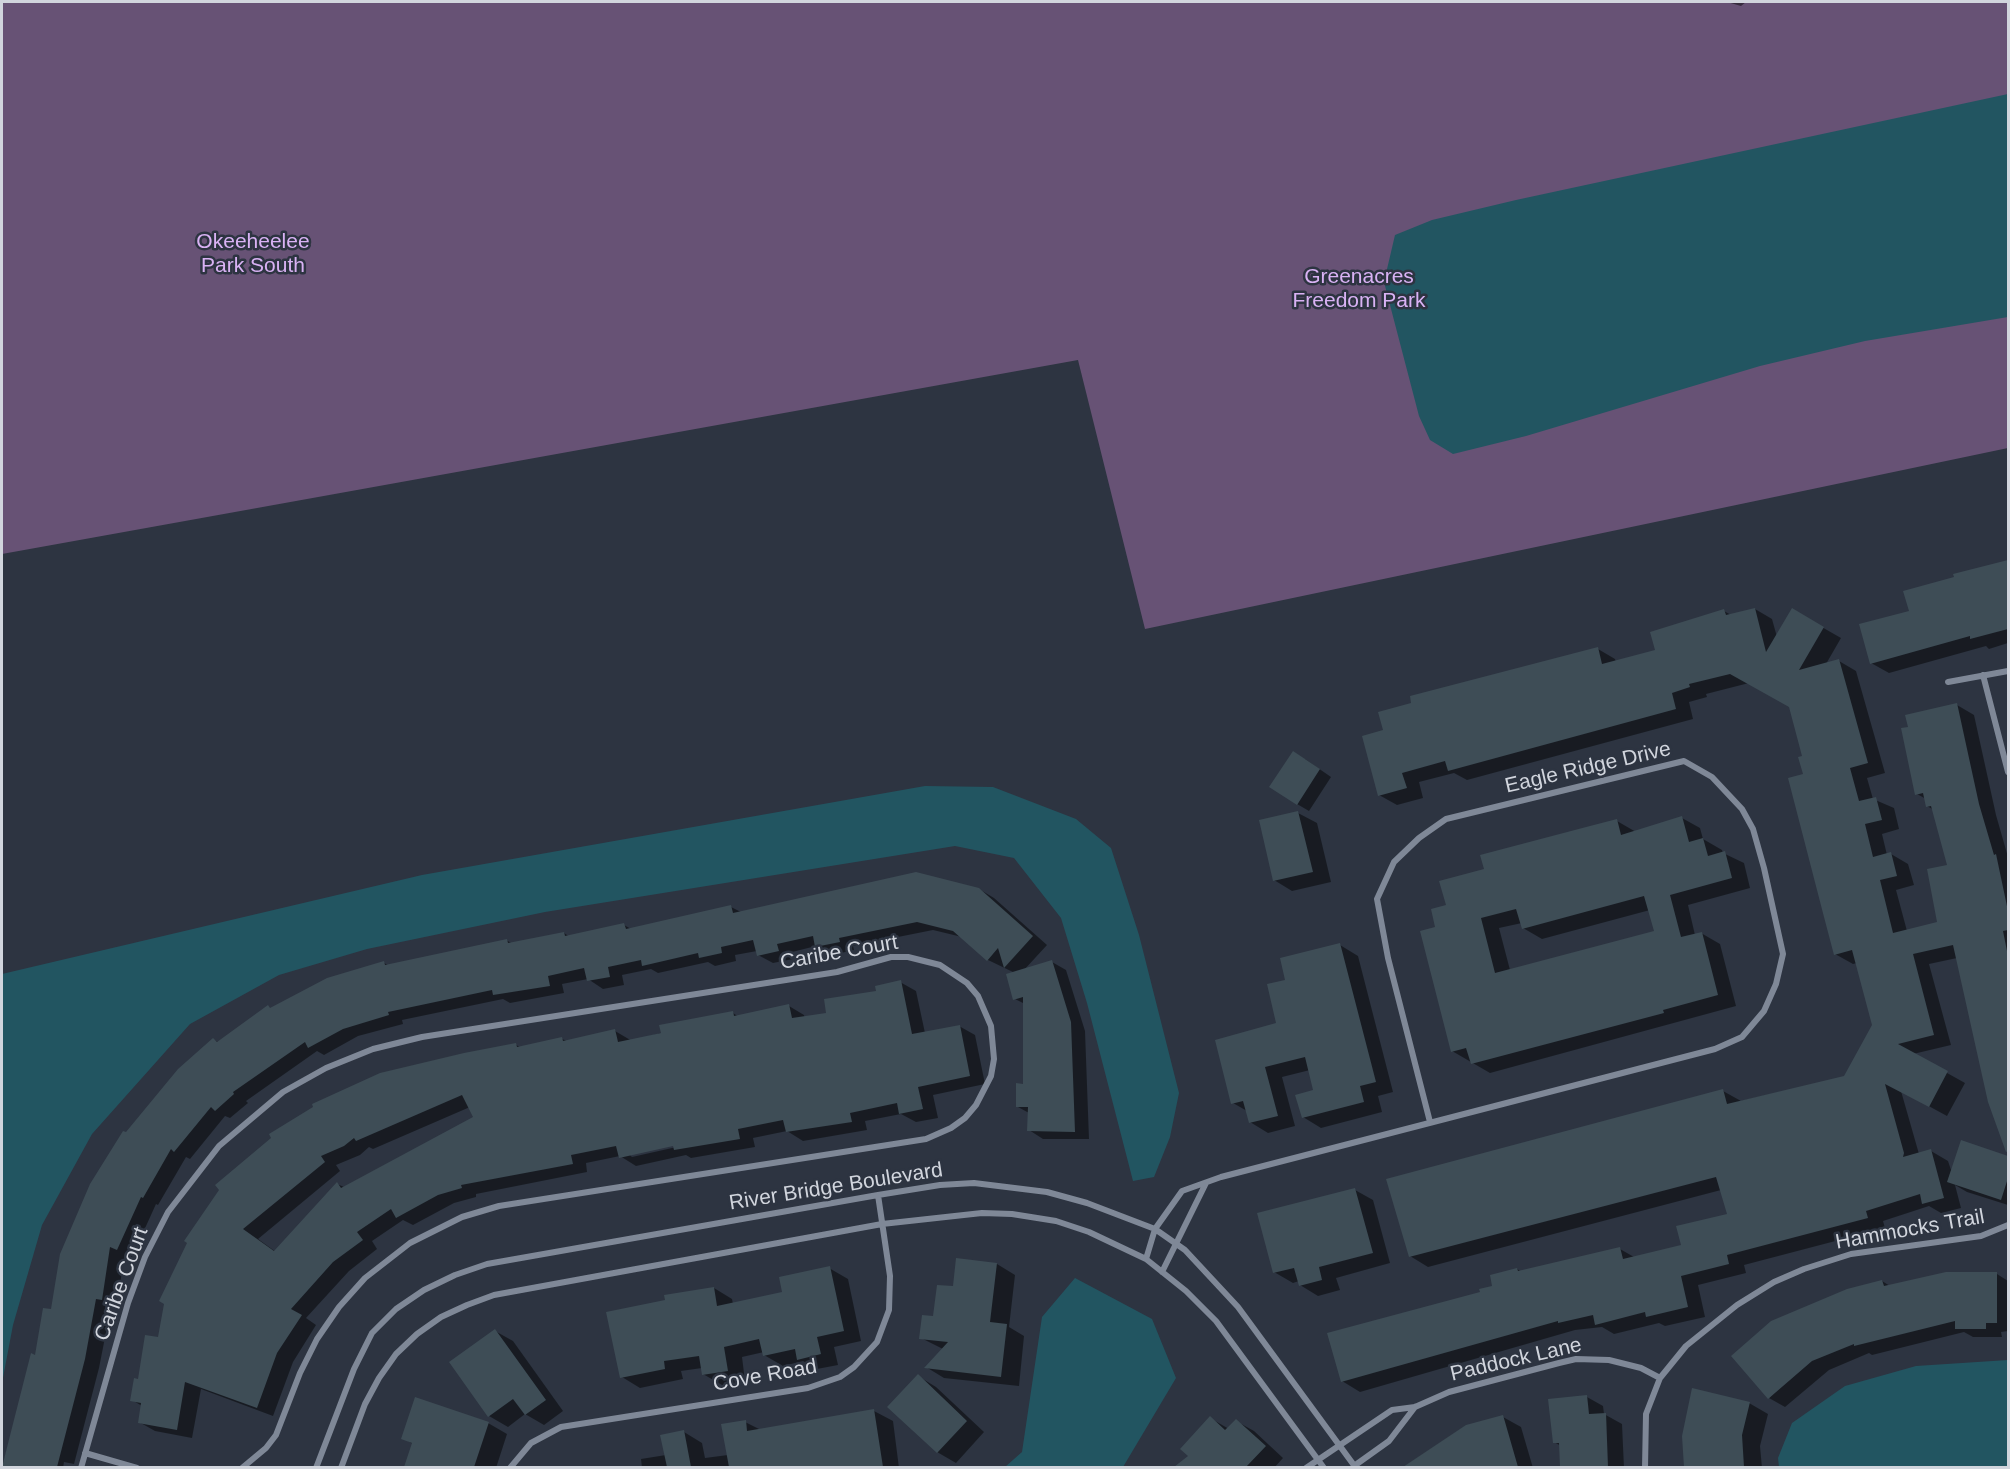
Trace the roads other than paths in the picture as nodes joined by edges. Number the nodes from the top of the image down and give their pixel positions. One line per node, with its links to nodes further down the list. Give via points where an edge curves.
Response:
1 (2008, 671): 2 (street)
2 (1983, 675): 3 (street); 4 (street)
3 (1947, 682)
4 (2008, 772)
5 (1430, 1122): 5 (street, Eagle Ridge Drive, via 1377,899 1394,862 1446,819 1684,761 1712,777 1742,809 1767,879 1783,954 1764,1011 1742,1037 1715,1049); 6 (street, Eagle Ridge Drive)
6 (1206, 1182): 10 (street, Eagle Ridge Drive, via 1182,1191); 11 (street)
7 (878, 1195): 8 (street, Cove Road); 10 (street, River Bridge Boulevard, via 963,1184 1024,1188 1086,1203); 22 (street, River Bridge Boulevard, via 487,1264 424,1290 396,1309 372,1333)
8 (882, 1224): 12 (street, River Bridge Boulevard, via 965,1214 1012,1214 1056,1221 1089,1232); 23 (street, River Bridge Boulevard, via 494,1295 467,1305 441,1317 396,1354 365,1404); 24 (street, Cove Road, via 890,1284 889,1310 877,1342 840,1377 808,1388 561,1427 531,1443)
9 (2008, 1225): 14 (street, Hammocks Trail, via 1981,1236 1851,1254 1774,1282 1710,1324 1673,1359)
10 (1155, 1229): 11 (street, River Bridge Boulevard); 12 (street, Eagle Ridge Drive)
11 (1175, 1243): 13 (street); 16 (street, River Bridge Boulevard, via 1238,1307)
12 (1146, 1259): 13 (street, River Bridge Boulevard)
13 (1162, 1272): 18 (street, River Bridge Boulevard, via 1216,1321)
14 (1660, 1378): 15 (street, Paddock Lane, via 1625,1363 1576,1359 1449,1392); 28 (street, Hammocks Trail, via 1646,1414)
15 (1415, 1407): 16 (street, Paddock Lane, via 1392,1410); 27 (street, Paddock Lane, via 1389,1441)
16 (1340, 1444): 18 (street, Paddock Lane); 27 (street, River Bridge Boulevard)
17 (85, 1453): 19 (street, Caribe Court); 20 (street); 21 (street, Caribe Court, via 128,1303 168,1212 219,1146 256,1112 326,1068 373,1049 422,1037 837,972 891,957 940,965 967,983 978,996 992,1026 991,1076 965,1118 926,1139 499,1206 462,1217 410,1243 365,1278 339,1307 300,1373 276,1435)
18 (1318, 1459): 25 (street, Paddock Lane); 26 (street, River Bridge Boulevard)
19 (81, 1467)
20 (137, 1467)
21 (242, 1467)
22 (316, 1467)
23 (341, 1467)
24 (510, 1467)
25 (1306, 1467)
26 (1324, 1467)
27 (1354, 1467)
28 (1645, 1467)

